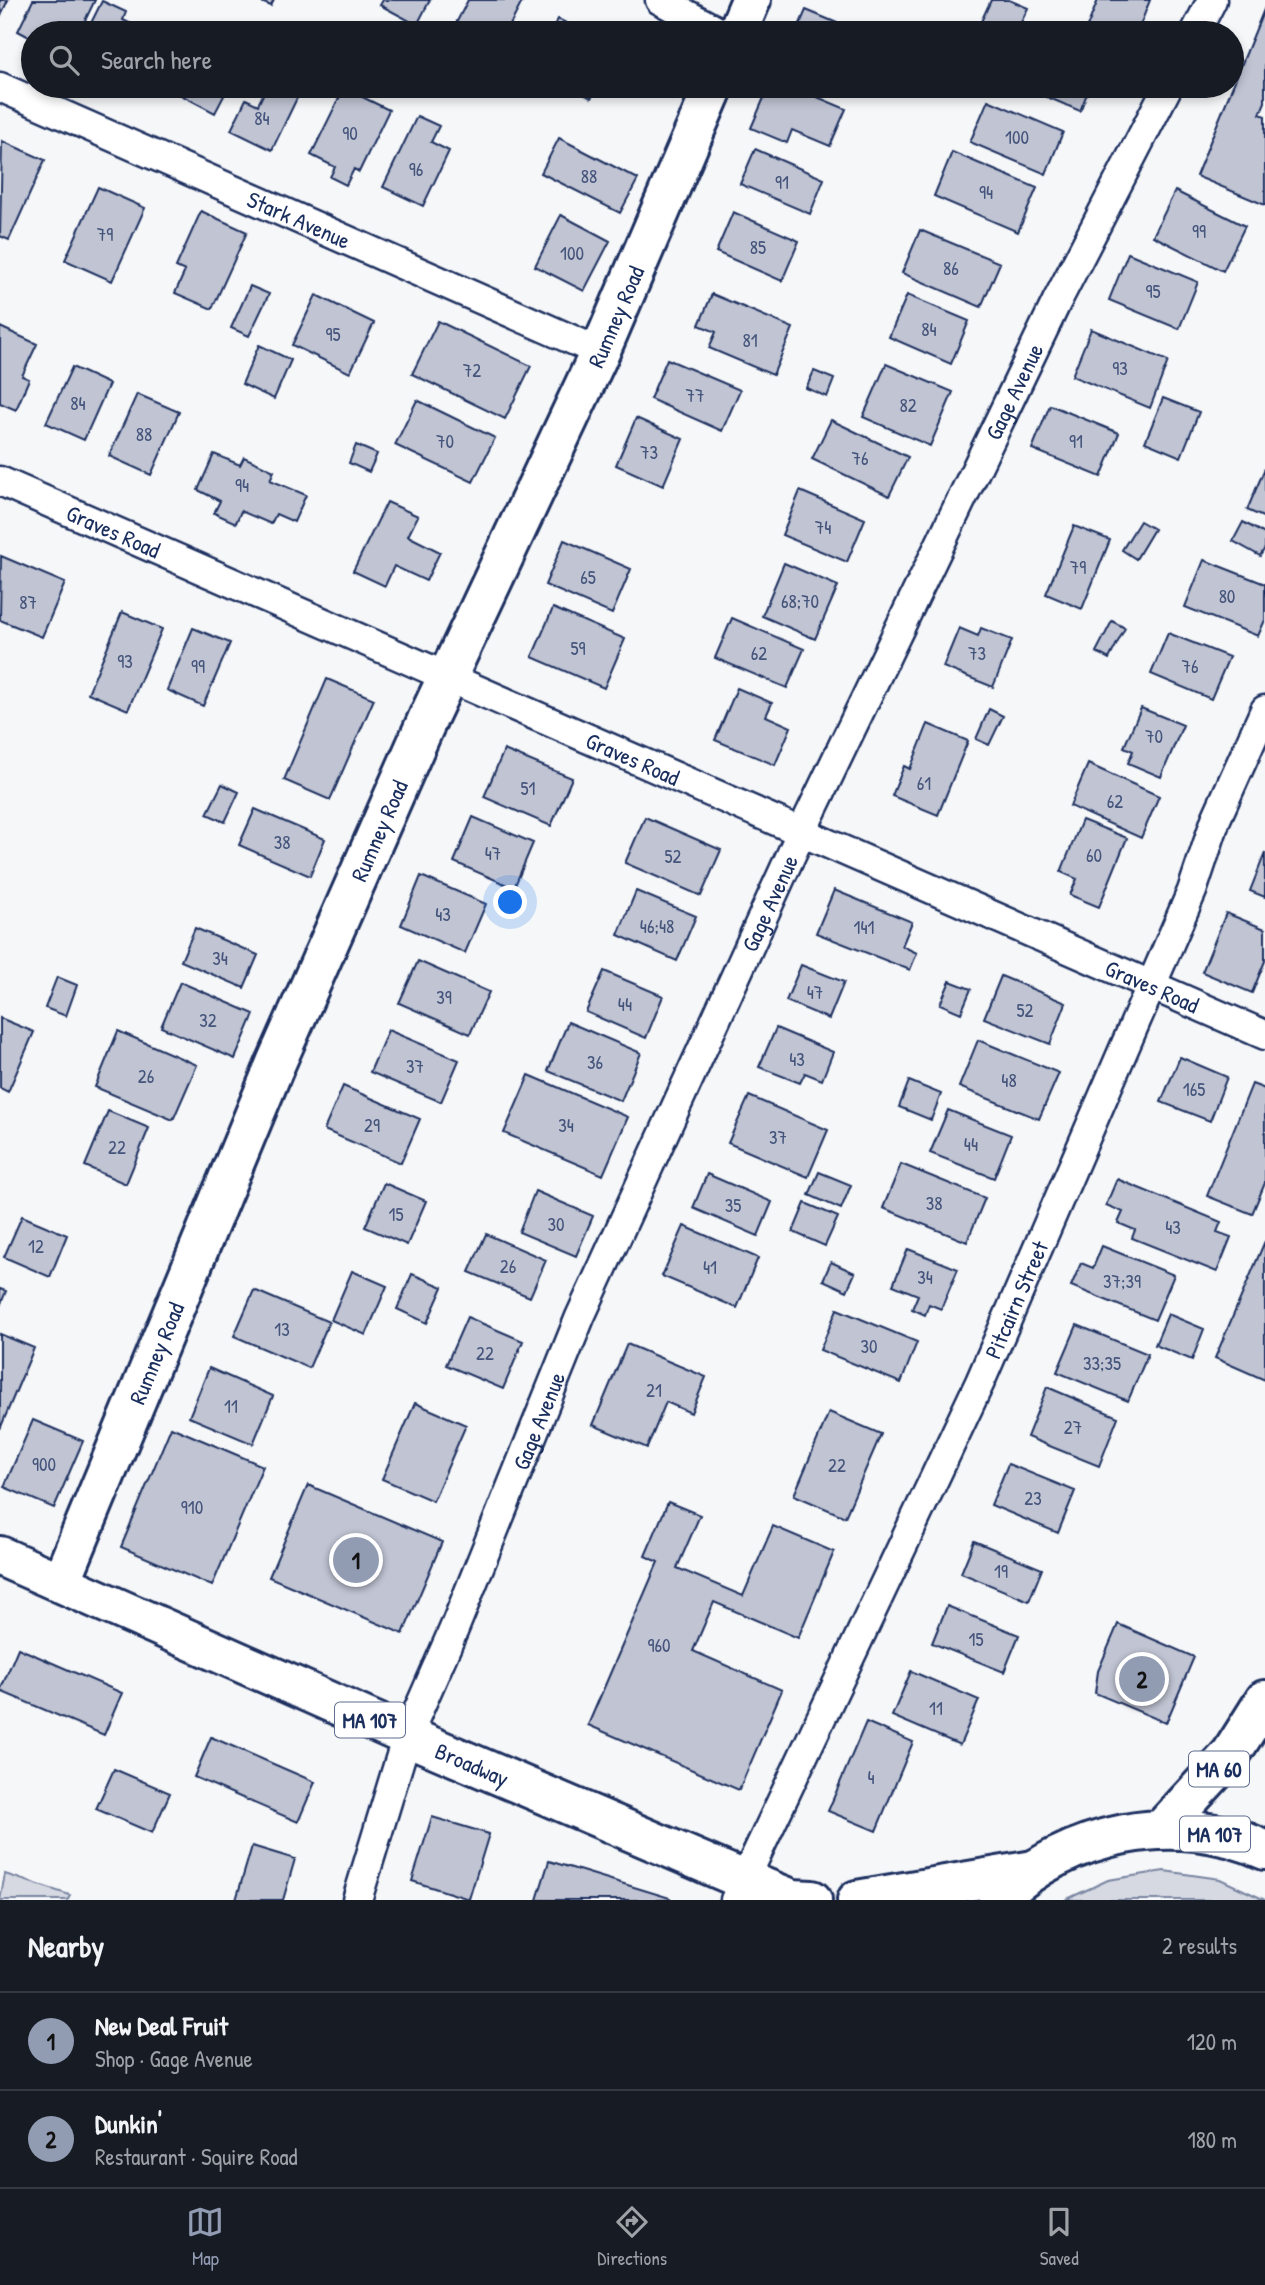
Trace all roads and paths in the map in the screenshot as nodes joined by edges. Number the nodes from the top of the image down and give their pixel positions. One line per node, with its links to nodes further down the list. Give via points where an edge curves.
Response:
1 (660, 0): 4 (street)
2 (751, 0): 5 (main road)
3 (1212, 0): 6 (street)
4 (699, 21)
5 (742, 21)
6 (1201, 21)
7 (0, 87): 8 (street, Stark Avenue)
8 (21, 96)
9 (25, 98): 12 (street, Stark Avenue)
10 (709, 98): 12 (main road, Rumney Road)
11 (1162, 98): 16 (street, Gage Avenue, via 1051,313)
12 (600, 352): 14 (main road, Rumney Road)
13 (0, 481): 14 (street, Graves Road)
14 (448, 677): 16 (street, Graves Road); 20 (main road, Rumney Road, via 260,1100)
15 (1265, 710): 17 (street, Pitcairn Street)
16 (801, 834): 17 (street, Graves Road); 22 (street, Gage Avenue, via 580,1317)
17 (1152, 984): 18 (street, Graves Road); 26 (street, Pitcairn Street, via 951,1446)
18 (1265, 1035)
19 (0, 1556): 20 (main road, Broadway / MA 107)
20 (61, 1582): 22 (main road, Broadway / MA 107)
21 (1265, 1700): 23 (main road, MA 60, via 1231,1754)
22 (407, 1736): 26 (main road, Broadway / MA 107); 27 (street, Gage Avenue)
23 (1162, 1829): 24 (main road, MA 107, via 1224,1836); 25 (main road, via 1083,1845)
24 (1265, 1850)
25 (1034, 1870): 29 (main road); 30 (main road)
26 (738, 1890): 28 (main road, Broadway / MA 107)
27 (357, 1900)
28 (799, 1900)
29 (857, 1900)
30 (998, 1900)

